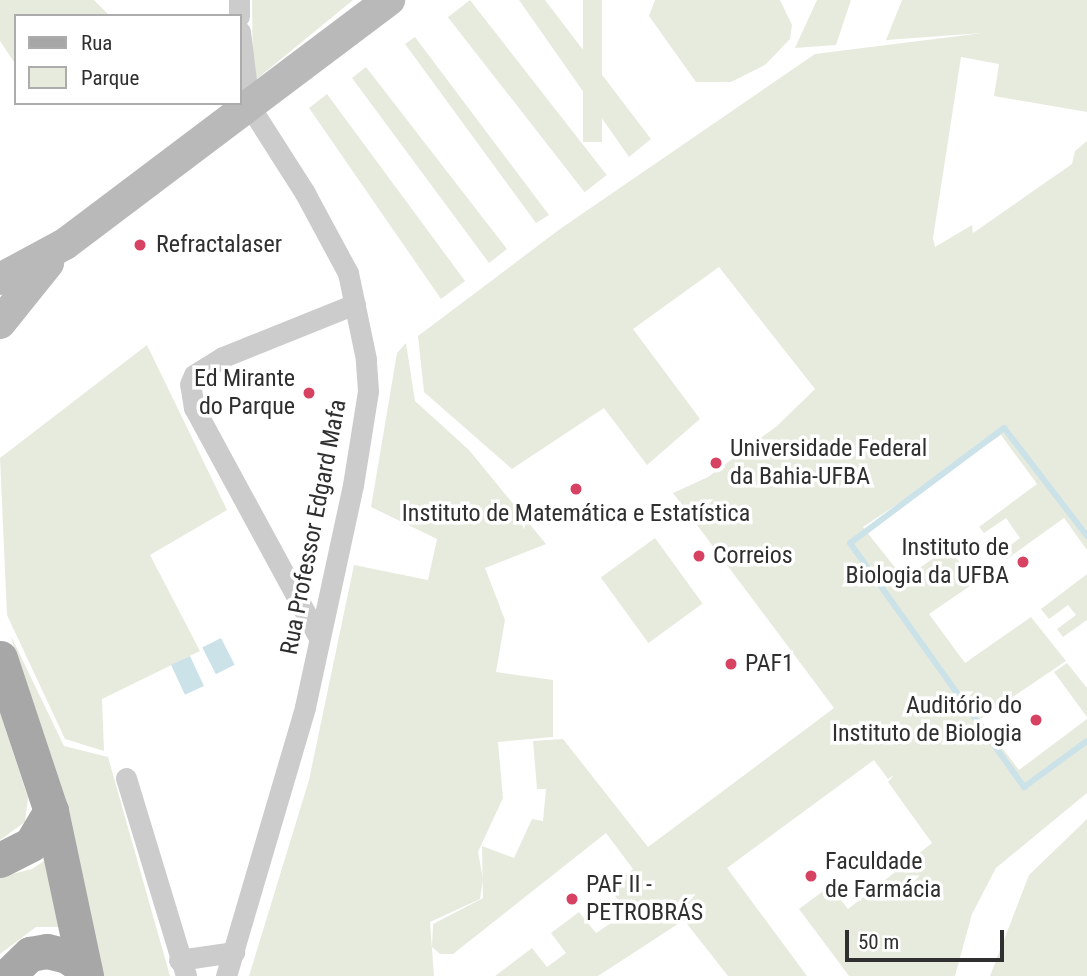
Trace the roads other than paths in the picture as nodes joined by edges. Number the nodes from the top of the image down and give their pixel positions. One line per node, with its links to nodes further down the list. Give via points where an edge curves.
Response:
1 (388, 0): 3 (main road)
2 (242, 48): 3 (street)
3 (249, 105): 4 (main road); 6 (street, Rua Professor Edgard Mafa, via 335,244)
4 (65, 244): 5 (main road); 7 (main road)
5 (0, 279)
6 (355, 304): 8 (street, Rua Professor Edgard Mafa, via 368,391 353,485); 8 (street, via 223,357 194,374 190,384 194,408)
7 (0, 323)
8 (318, 636): 13 (street, Rua Professor Edgard Mafa, via 304,707)
9 (0, 658): 11 (main road)
10 (126, 778): 14 (street)
11 (51, 811): 12 (main road, via 31,844); 15 (main road)
12 (0, 860)
13 (234, 952): 14 (street); 17 (street, Rua Professor Edgard Mafa)
14 (183, 968)
15 (85, 972): 16 (main road, via 67,956 47,951 30,954)
16 (6, 976)
17 (226, 976)

